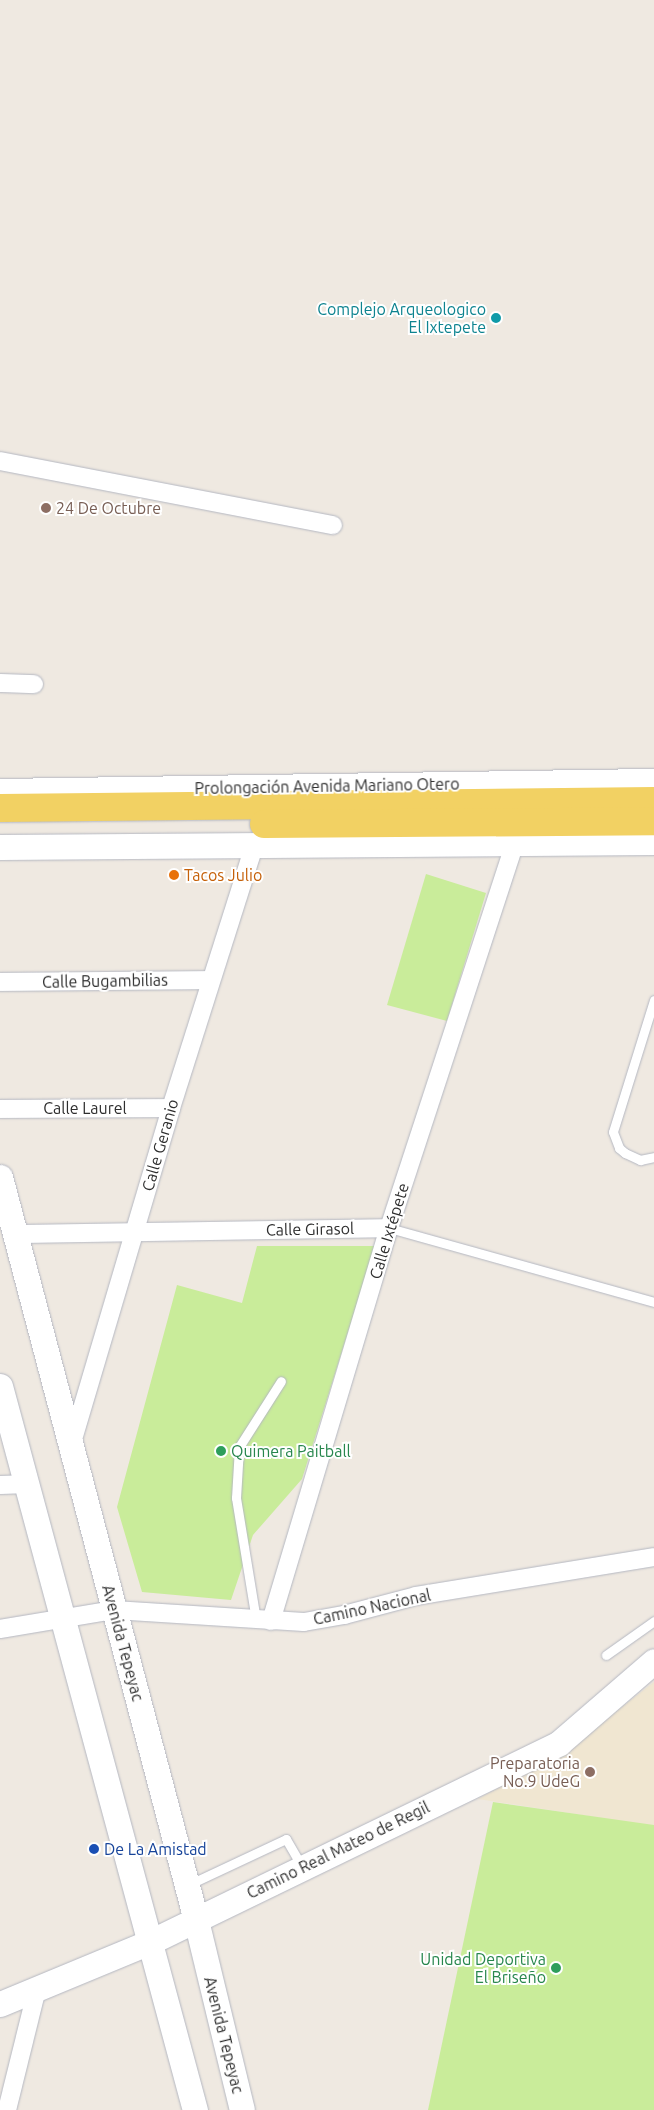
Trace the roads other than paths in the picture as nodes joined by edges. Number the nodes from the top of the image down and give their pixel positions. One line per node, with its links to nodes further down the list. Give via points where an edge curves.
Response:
1 (0, 461): 2 (street)
2 (333, 525)
3 (0, 683): 4 (street)
4 (34, 684)
5 (0, 791): 7 (street, Prolongación Avenida Mariano Otero)
6 (0, 808): 7 (main road, Prolongación Avenida Mariano Otero)
7 (652, 811): 8 (main road); 9 (street)
8 (0, 826)
9 (515, 843): 10 (street); 19 (street, Calle Ixtépete)
10 (254, 846): 11 (street); 12 (street, Calle Geranio)
11 (0, 848)
12 (210, 980): 13 (street, Calle Bugambilias); 15 (street, Calle Geranio)
13 (0, 982)
14 (654, 1000): 17 (lane, via 614,1132 619,1148 625,1153 640,1160)
15 (171, 1108): 16 (street, Calle Laurel); 20 (street, Calle Geranio)
16 (0, 1109)
17 (654, 1158)
18 (0, 1177): 21 (street, Avenida Tepeyac)
19 (389, 1228): 20 (street, Calle Girasol); 22 (lane, Calle Girasol); 31 (street, Calle Ixtépete)
20 (134, 1232): 21 (street, Calle Girasol); 25 (street, Calle Geranio)
21 (15, 1234): 25 (street, Avenida Tepeyac)
22 (654, 1302)
23 (281, 1381): 31 (lane, via 239,1447 236,1498)
24 (0, 1386): 26 (street)
25 (71, 1447): 29 (street, Avenida Tepeyac)
26 (26, 1484): 27 (street); 30 (street)
27 (0, 1485)
28 (654, 1557): 31 (street, Camino Nacional, via 416,1596 304,1622)
29 (114, 1610): 30 (street, Camino Nacional); 31 (street, Camino Nacional); 37 (street, Avenida Tepeyac)
30 (62, 1617): 33 (street, Camino Nacional); 39 (street)
31 (263, 1620)
32 (654, 1621): 34 (lane)
33 (0, 1629)
34 (606, 1655)
35 (654, 1661): 36 (street, Camino Real Mateo de Regil, via 559,1743)
36 (302, 1868): 37 (lane, via 286,1839); 38 (street, Camino Real Mateo de Regil)
37 (187, 1885): 38 (street, Avenida Tepeyac)
38 (196, 1920): 39 (street, Camino Real Mateo de Regil); 44 (street, Avenida Tepeyac)
39 (150, 1942): 40 (street, Camino Real Mateo de Regil); 43 (street)
40 (37, 1989): 41 (street, Camino Real Mateo de Regil); 42 (street)
41 (0, 2004)
42 (7, 2110)
43 (195, 2110)
44 (242, 2110)

